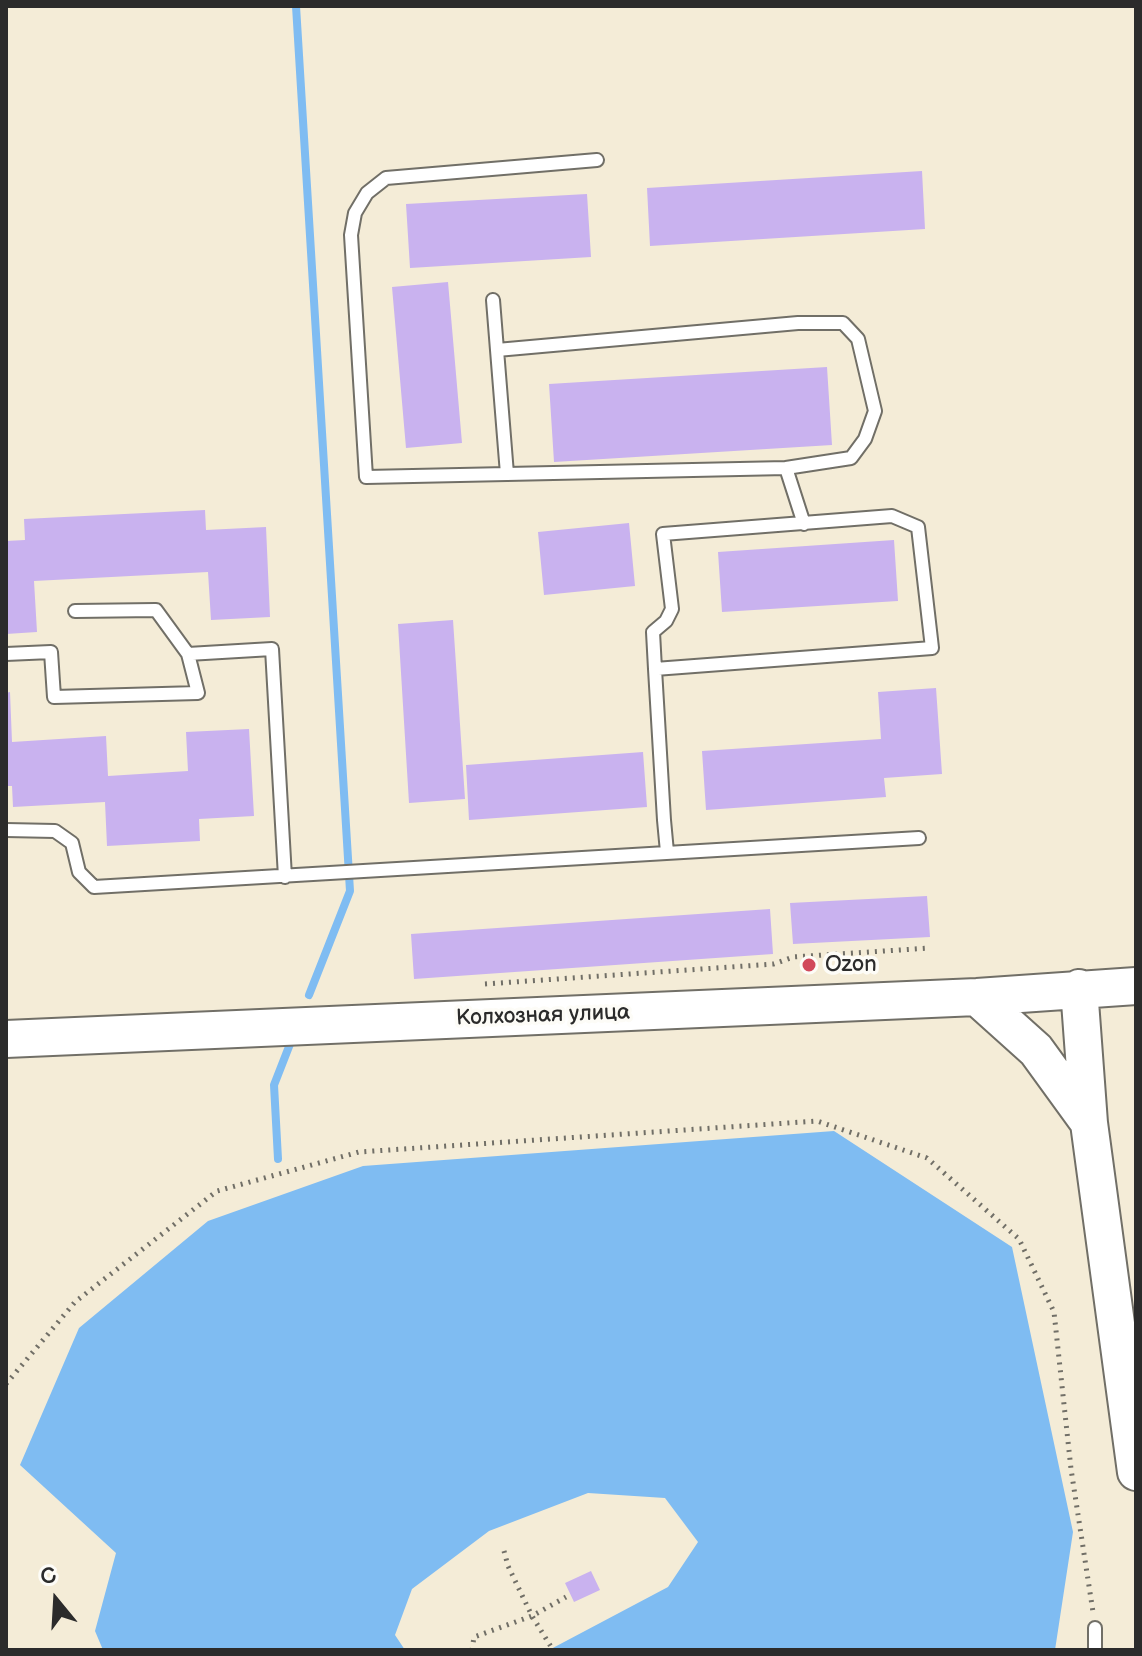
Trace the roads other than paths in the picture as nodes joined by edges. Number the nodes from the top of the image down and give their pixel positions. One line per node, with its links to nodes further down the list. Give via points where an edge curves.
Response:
1 (597, 160): 5 (lane, via 386,178 367,193 355,213 351,235 366,477)
2 (493, 300): 3 (lane)
3 (497, 350): 4 (lane, via 843,323 858,339 875,411 865,439 851,458); 5 (lane)
4 (786, 468): 5 (lane); 6 (lane)
5 (507, 474)
6 (804, 524): 10 (lane, via 663,534 672,609 653,632); 10 (lane, via 892,516 918,527 932,648)
7 (75, 611): 9 (lane, via 156,610)
8 (6, 654): 9 (lane, via 51,652 54,697 198,693)
9 (188, 654): 14 (lane, via 272,649)
10 (655, 669): 13 (lane)
11 (6, 830): 14 (lane, via 55,831 72,843 79,872 94,887)
12 (919, 838): 13 (lane)
13 (667, 852): 14 (lane)
14 (285, 877)
15 (1136, 986): 16 (street, Колхозная улица)
16 (1079, 988): 17 (street, Колхозная улица); 19 (street)
17 (977, 997): 18 (street, Колхозная улица); 19 (street, via 1036,1050)
18 (6, 1039)
19 (1089, 1123): 20 (street)
20 (1136, 1472)
21 (1095, 1628): 22 (lane)
22 (1095, 1650)

